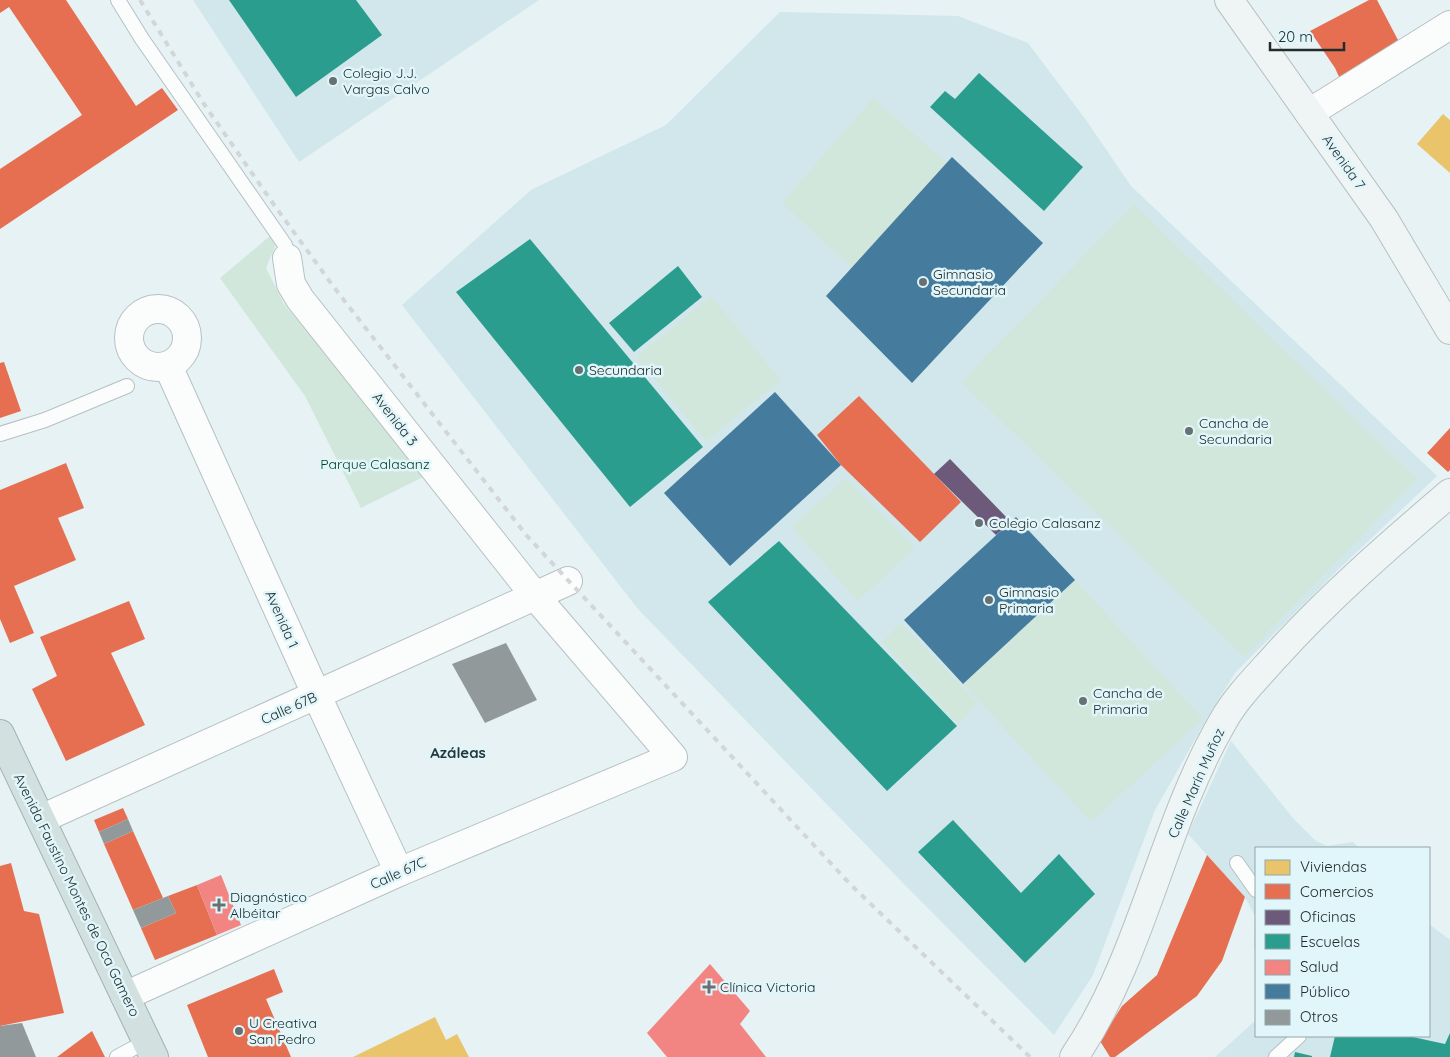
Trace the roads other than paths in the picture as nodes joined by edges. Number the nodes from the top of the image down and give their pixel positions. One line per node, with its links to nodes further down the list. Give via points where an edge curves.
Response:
1 (118, 0): 5 (lane, via 285,245)
2 (1229, 0): 4 (street, Avenida 7)
3 (1450, 25): 4 (street)
4 (1309, 113): 6 (street, Avenida 7, via 1384,219)
5 (287, 258): 12 (street, Avenida 3, via 291,284 300,299)
6 (1450, 330)
7 (168, 366): 13 (street, Avenida 1)
8 (127, 386): 9 (lane, via 45,420)
9 (0, 434)
10 (1450, 492): 24 (street, Calle Marín Muñoz, via 1303,626 1254,680 1223,722 1193,783 1123,967 1097,1021)
11 (568, 582): 12 (street)
12 (536, 597): 13 (street, Calle 67B); 15 (street, Avenida 3)
13 (316, 696): 16 (street, Calle 67B); 18 (street, Avenida 1)
14 (0, 734): 16 (highway, Avenida Faustino Montes de Oca Gamero)
15 (673, 757): 18 (street, Calle 67C)
16 (41, 819): 20 (highway, Avenida Faustino Montes de Oca Gamero)
17 (1237, 863): 19 (lane)
18 (399, 872): 20 (street, Calle 67C)
19 (1255, 889)
20 (125, 996): 22 (highway, Avenida Faustino Montes de Oca Gamero)
21 (1298, 1037): 25 (lane)
22 (150, 1049): 23 (lane)
23 (117, 1057)
24 (1074, 1057)
25 (1276, 1057)

